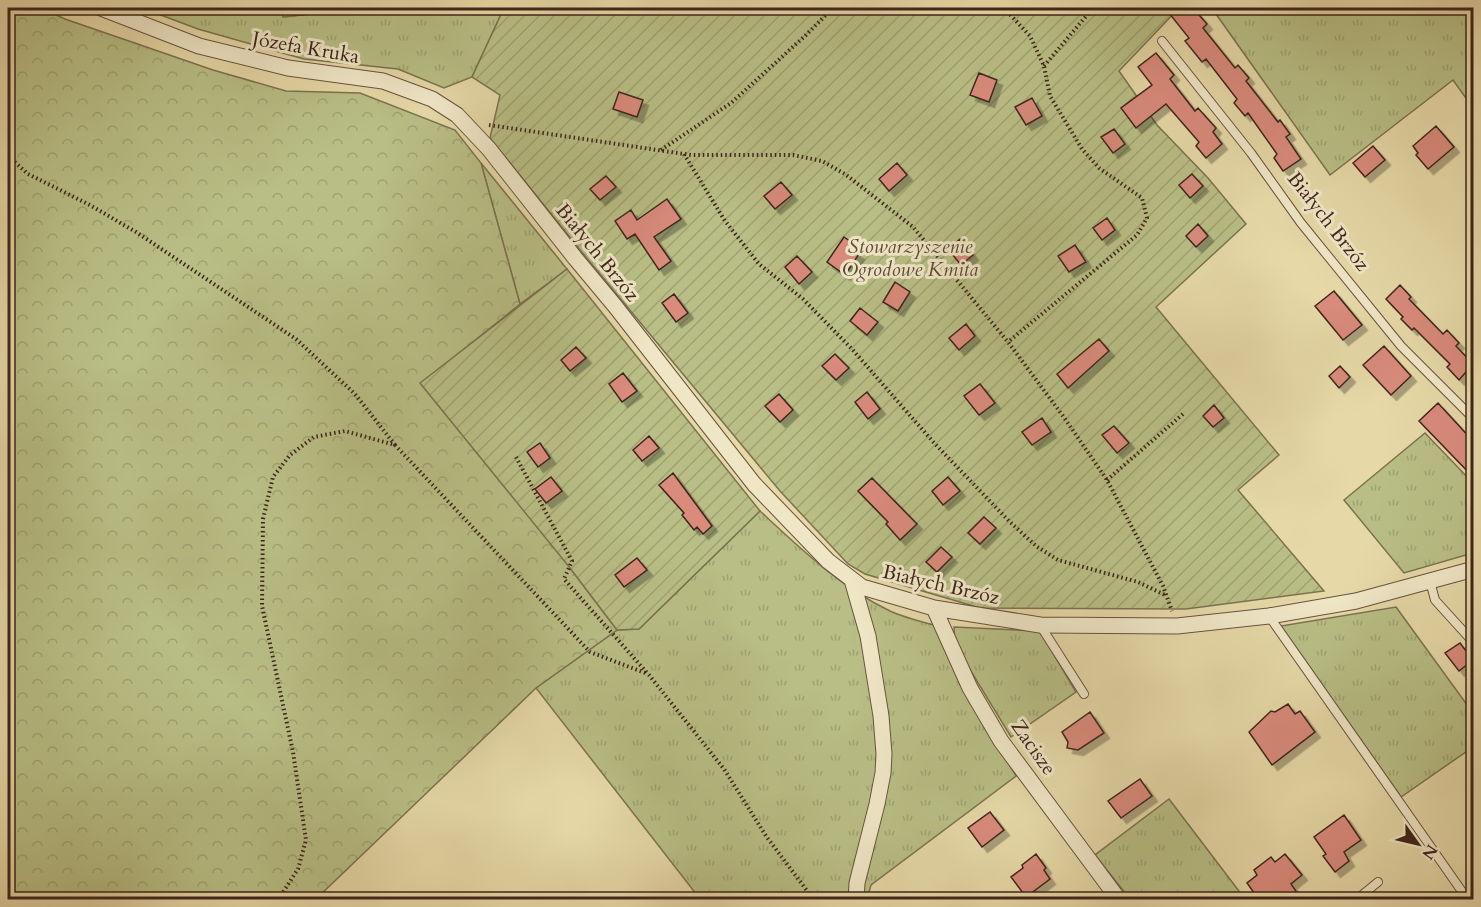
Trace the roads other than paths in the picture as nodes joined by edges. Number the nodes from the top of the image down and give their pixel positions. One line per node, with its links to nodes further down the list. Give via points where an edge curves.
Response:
1 (101, 8): 3 (street, Józefa Kruka, via 199,46 288,68 383,81 432,99)
2 (1162, 41): 4 (lane, Białych Brzóz, via 1401,346)
3 (464, 122): 6 (street, Białych Brzóz, via 754,484 828,561)
4 (1473, 418)
5 (1473, 569): 7 (street, Białych Brzóz)
6 (852, 580): 8 (street, Białych Brzóz, via 862,587); 14 (street, via 868,636 884,745 883,773)
7 (1430, 581): 9 (street, Białych Brzóz, via 1356,601); 11 (lane, via 1435,600)
8 (934, 608): 10 (street, Białych Brzóz); 15 (street, Zacisze, via 970,688 1002,741)
9 (1269, 616): 10 (street, Białych Brzóz, via 1177,626); 17 (lane)
10 (1040, 625): 12 (lane)
11 (1473, 643)
12 (1084, 694)
13 (1378, 882): 16 (lane)
14 (856, 900)
15 (1119, 900)
16 (1356, 900)
17 (1468, 900)

